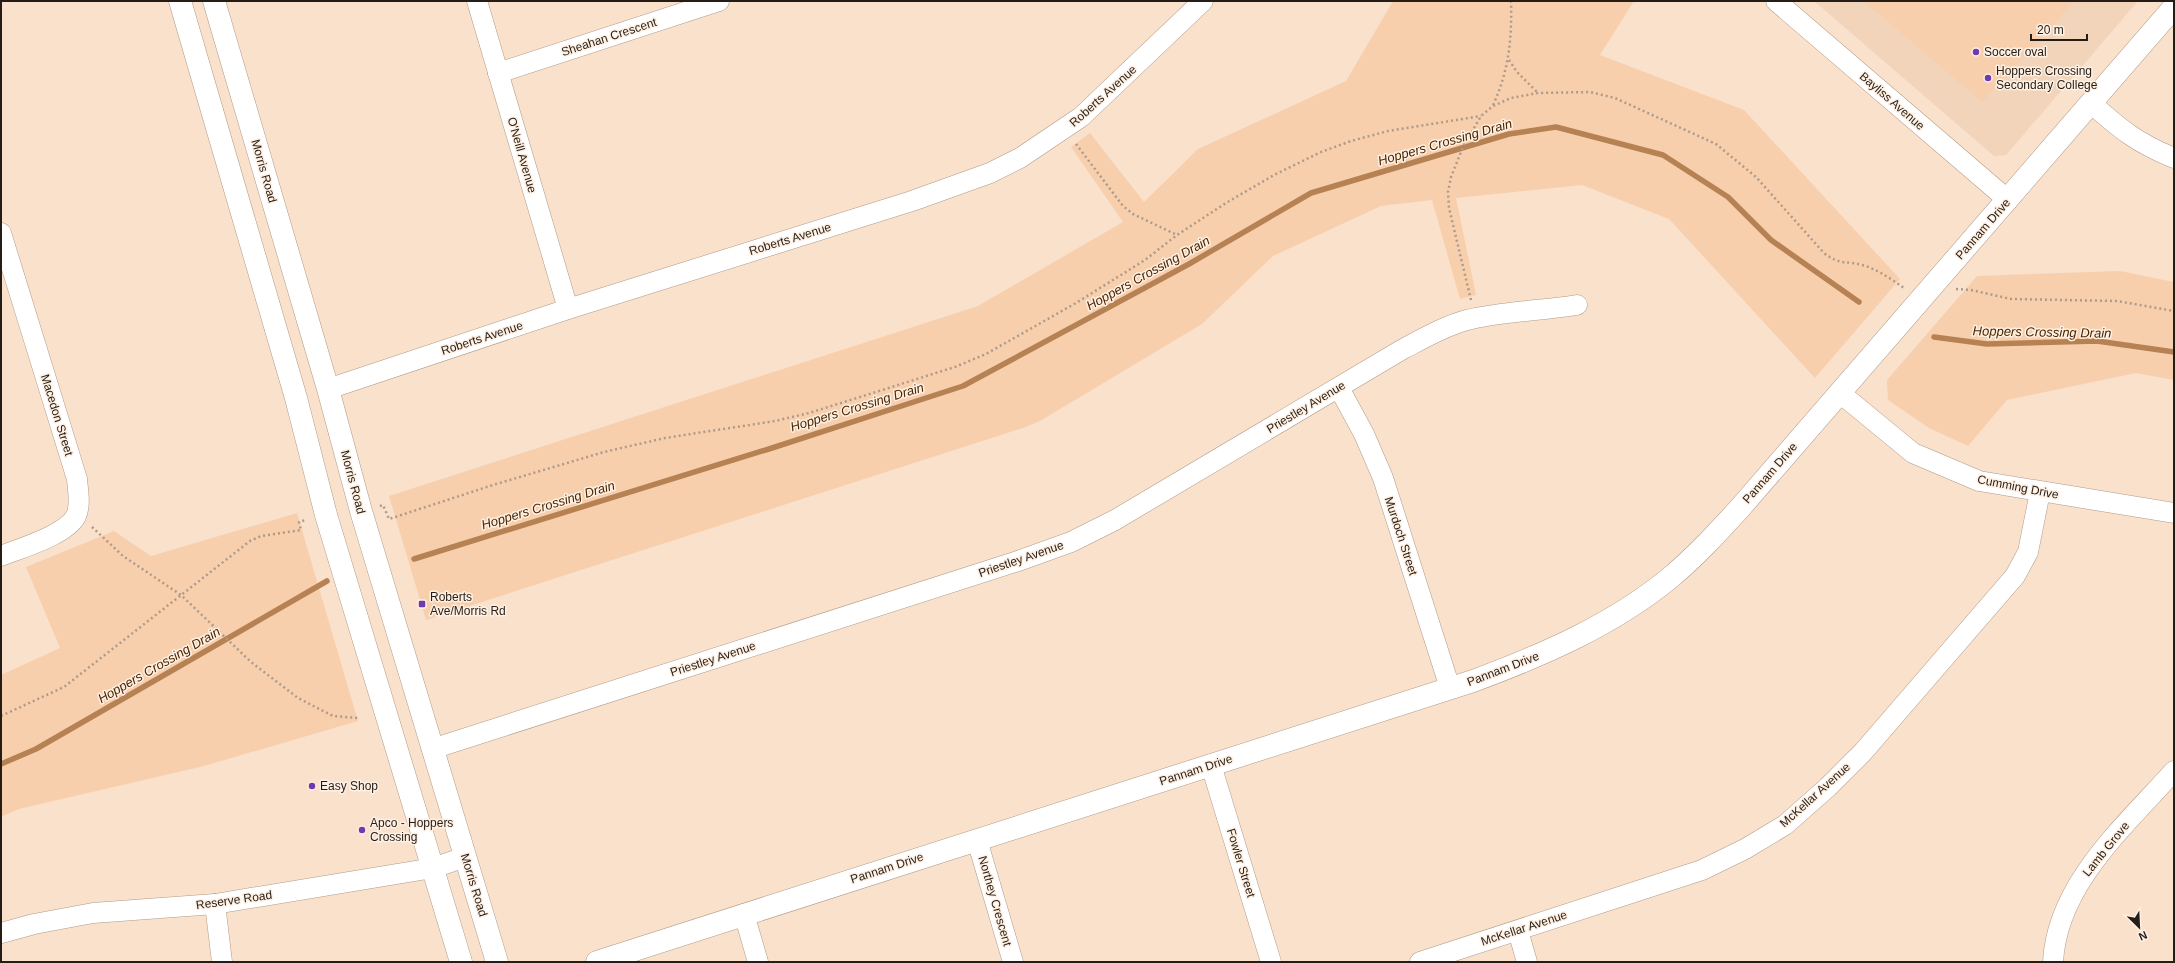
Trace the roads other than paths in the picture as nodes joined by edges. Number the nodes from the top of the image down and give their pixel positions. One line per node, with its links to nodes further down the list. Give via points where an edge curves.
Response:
1 (180, 1): 18 (street)
2 (214, 1): 16 (street, Morris Road)
3 (477, 1): 8 (street, O'Neill Avenue)
4 (719, 1): 8 (street, Sheahan Crescent)
5 (1203, 1): 14 (street, Roberts Avenue, via 1082,117 1042,145 990,173 912,201)
6 (1776, 1): 11 (street, Bayliss Avenue)
7 (2174, 7): 9 (street, Pannam Drive)
8 (498, 73): 14 (street, O'Neill Avenue)
9 (2091, 103): 10 (street, via 2126,133 2148,147); 11 (street, Pannam Drive)
10 (2174, 158)
11 (2008, 200): 17 (street, Pannam Drive)
12 (1, 233): 21 (street, Macedon Street, via 77,479 80,498 76,516 64,528)
13 (1577, 305): 15 (street, Priestley Avenue, via 1466,320 1403,348)
14 (568, 309): 16 (street, Roberts Avenue)
15 (1339, 388): 22 (street, Murdoch Street, via 1364,434 1383,478); 23 (street, Priestley Avenue, via 1115,520 1071,542)
16 (328, 389): 18 (street); 23 (street, Morris Road, via 361,512)
17 (1840, 393): 19 (street, Cumming Drive, via 1913,453 1979,481); 22 (street, Pannam Drive, via 1708,543 1671,577 1610,619 1539,656 1506,670)
18 (296, 398): 28 (street, via 326,514)
19 (2040, 492): 20 (street, Cumming Drive); 31 (street, McKellar Avenue, via 2028,552 2015,576 1863,752 1785,825 1745,849 1702,870)
20 (2174, 513)
21 (1, 556)
22 (1450, 688): 24 (street, Pannam Drive)
23 (432, 749): 27 (street, Morris Road)
24 (1211, 765): 26 (street, Pannam Drive); 39 (street, Fowler Street)
25 (2174, 771): 42 (street, Lamb Grove, via 2099,855 2080,882 2063,916 2054,946)
26 (977, 840): 30 (street, Pannam Drive); 38 (street, Northey Crescent)
27 (465, 857): 28 (street, Reserve Road); 35 (street, Morris Road)
28 (433, 868): 29 (street, Reserve Road); 34 (street)
29 (215, 904): 32 (street, Reserve Road, via 94,913); 33 (street)
30 (744, 914): 36 (street, Pannam Drive); 37 (street)
31 (1518, 931): 40 (street, McKellar Avenue); 41 (street)
32 (1, 933)
33 (222, 962)
34 (461, 962)
35 (497, 962)
36 (597, 962)
37 (758, 962)
38 (1013, 962)
39 (1271, 962)
40 (1420, 962)
41 (1527, 962)
42 (2053, 962)

